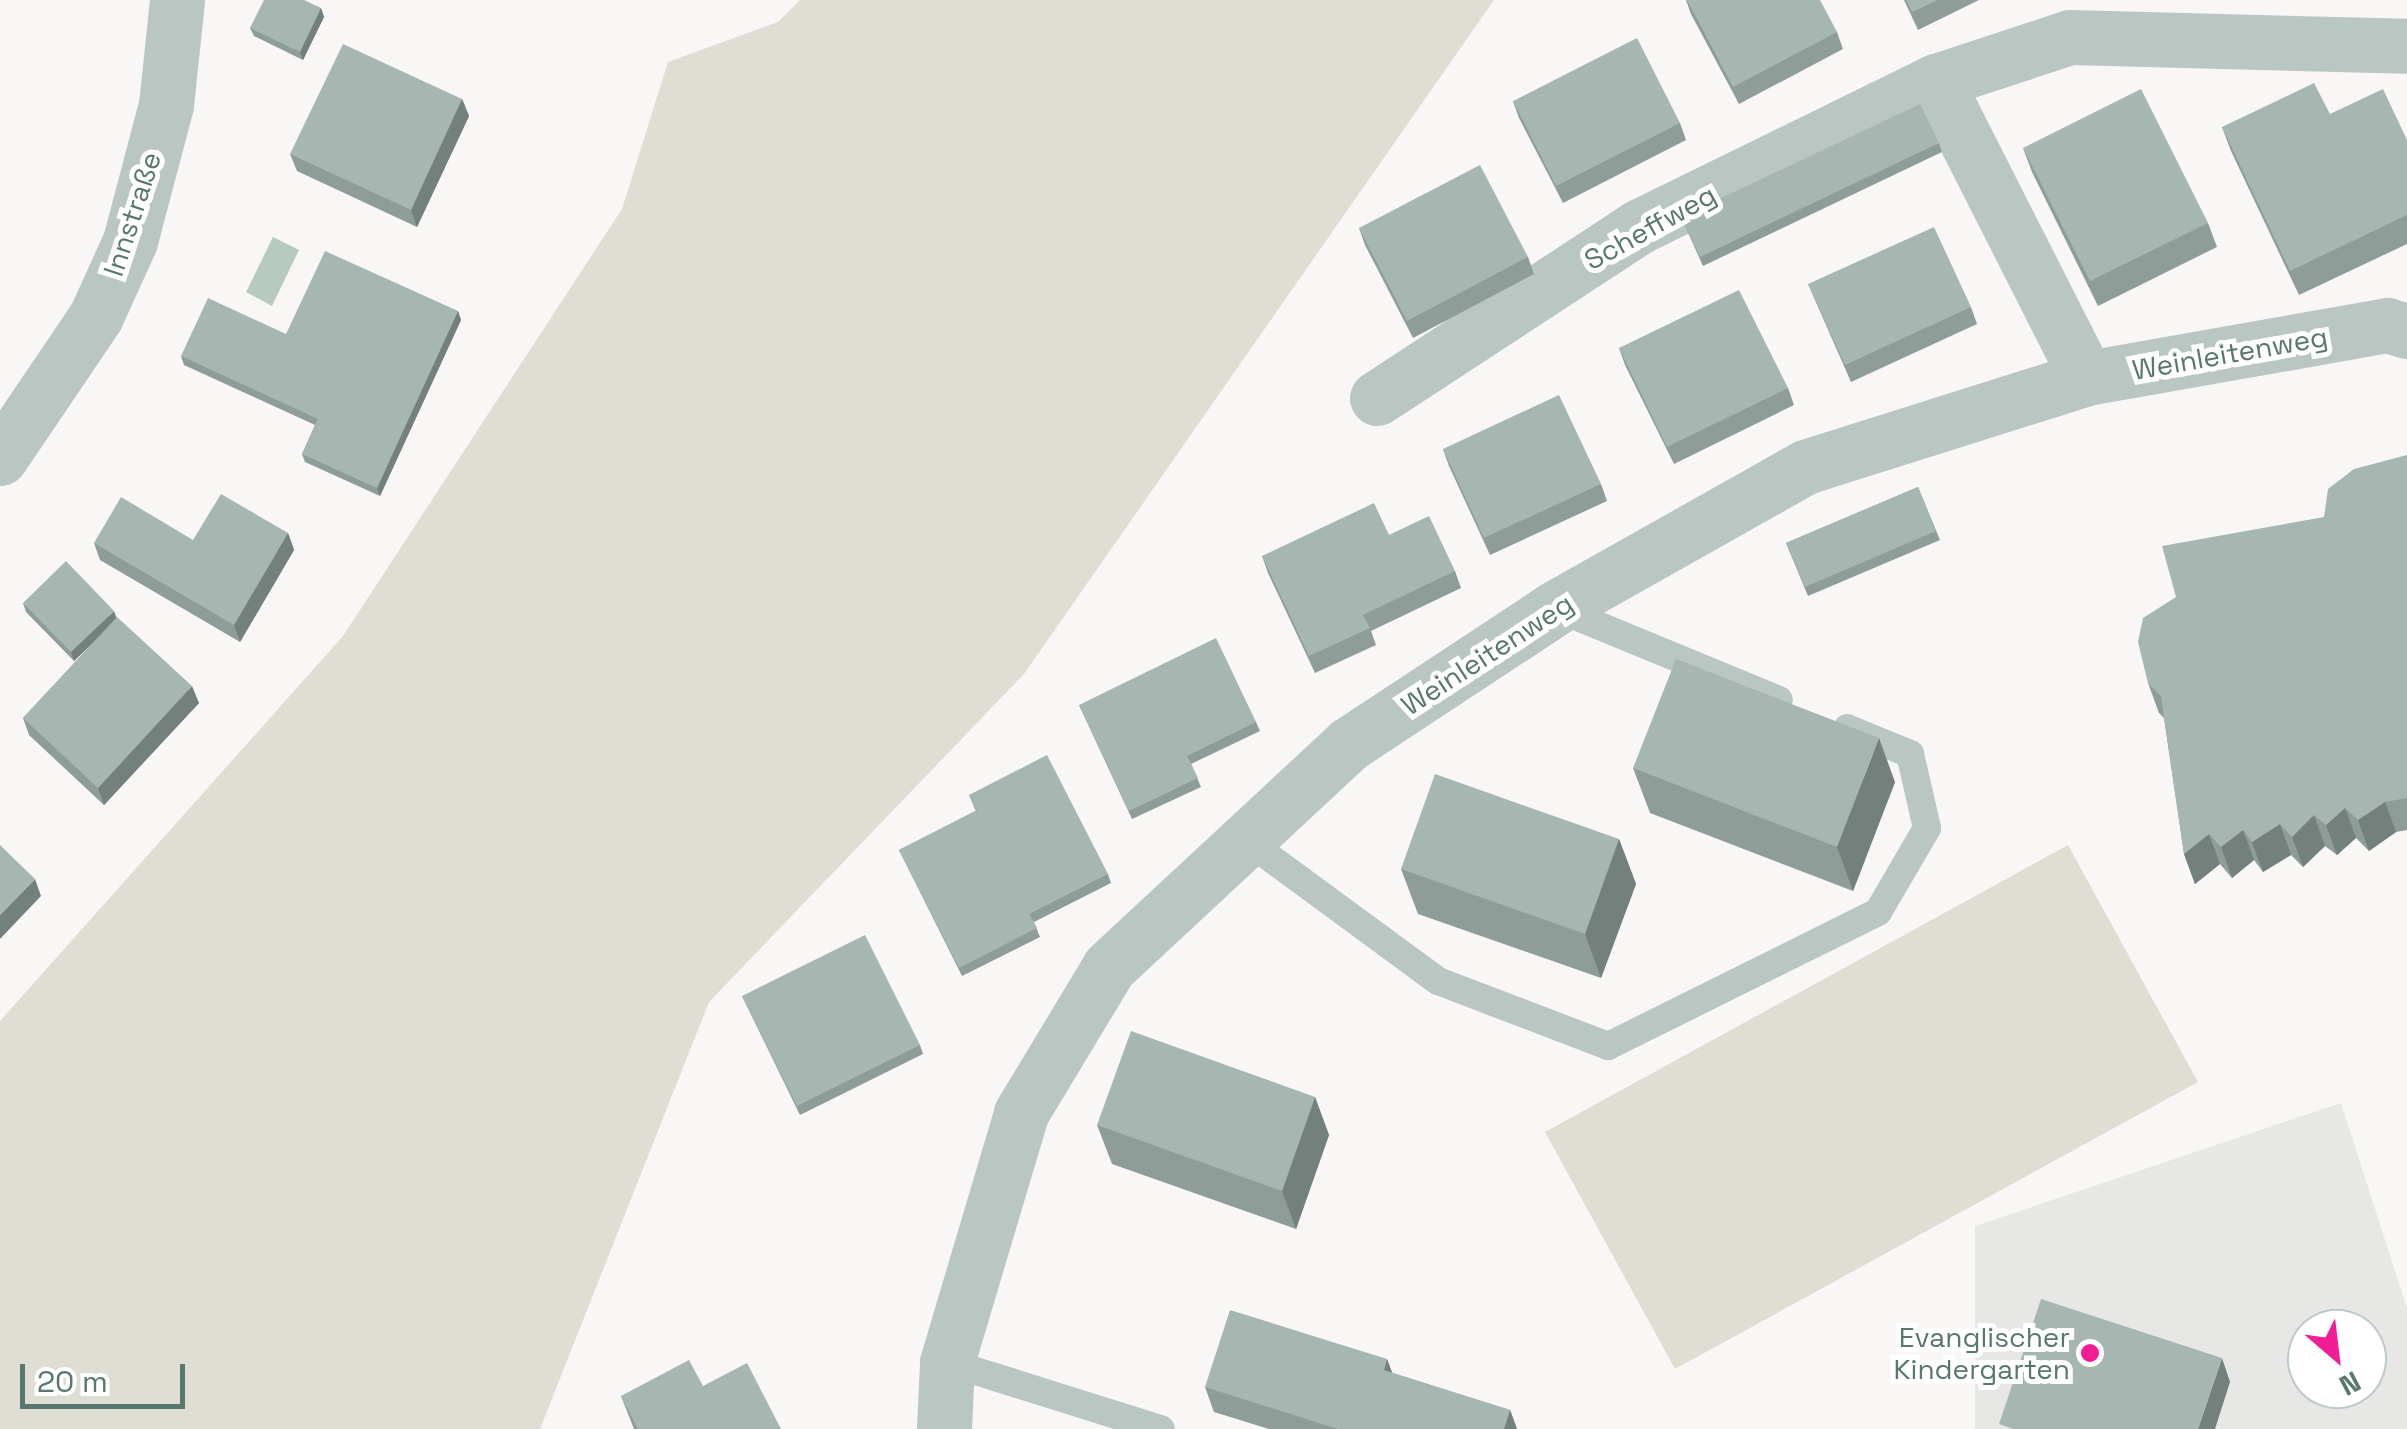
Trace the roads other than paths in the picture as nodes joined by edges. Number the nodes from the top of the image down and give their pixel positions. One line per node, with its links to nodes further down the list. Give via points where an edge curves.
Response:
1 (177, 0): 7 (street, Innstraße, via 166,105 130,240 96,316)
2 (2407, 46): 3 (street, Scheffweg, via 2070,38)
3 (1936, 80): 5 (street); 6 (street, Scheffweg, via 1640,226)
4 (2407, 331): 5 (street, Weinleitenweg, via 2387,325)
5 (2087, 378): 8 (street, Weinleitenweg, via 1804,467)
6 (1377, 398)
7 (0, 458)
8 (1555, 608): 9 (street, Weinleitenweg, via 1349,744); 9 (lane, via 1910,754 1927,828 1878,912 1608,1046 1438,981)
9 (1246, 840): 10 (street, Weinleitenweg, via 1109,967 1022,1113)
10 (947, 1362): 11 (street, Weinleitenweg); 12 (lane)
11 (944, 1429)
12 (1160, 1429)

